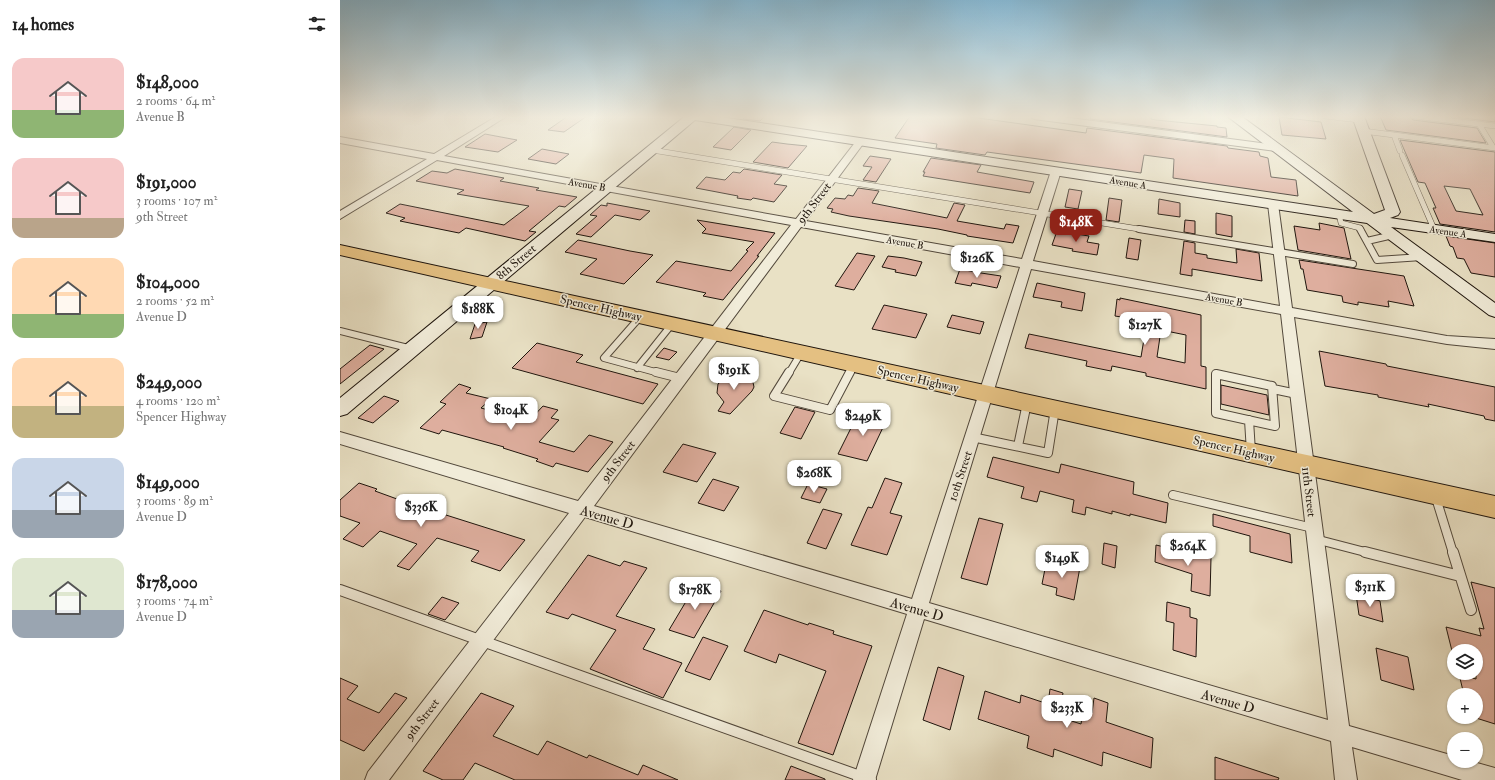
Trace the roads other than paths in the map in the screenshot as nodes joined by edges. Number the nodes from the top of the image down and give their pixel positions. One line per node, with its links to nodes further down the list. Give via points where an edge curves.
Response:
1 (410, 152): 10 (street, Avenue B)
2 (444, 152): 10 (street)
3 (649, 152): 13 (street, 8th Street)
4 (674, 152): 12 (lane)
5 (852, 152): 12 (street, 9th Street)
6 (930, 152): 11 (street, Avenue A)
7 (1282, 152): 18 (street)
8 (1371, 152): 18 (street, via 1393,212)
9 (1401, 152): 20 (lane)
10 (436, 157): 13 (street, Avenue B); 17 (street)
11 (1056, 171): 14 (street, Avenue A); 15 (street, 10th Street)
12 (832, 178): 15 (lane); 19 (street, 9th Street)
13 (605, 188): 19 (street, Avenue B); 29 (street, 8th Street)
14 (1272, 204): 16 (street, Avenue A); 25 (street, 11th Street)
15 (1043, 213): 25 (lane); 27 (street, 10th Street)
16 (1339, 214): 18 (street, Avenue A); 23 (lane, via 1341,223 1360,228)
17 (340, 216)
18 (1372, 219): 20 (street, Avenue A); 21 (street)
19 (799, 222): 27 (street, Avenue B); 35 (street, 9th Street)
20 (1434, 229): 22 (street, Avenue A)
21 (1393, 235): 23 (lane); 26 (street)
22 (1495, 238)
23 (1367, 241): 26 (lane, via 1377,260)
24 (340, 250): 29 (main road, Spencer Highway)
25 (1279, 252): 28 (lane); 31 (street, 11th Street)
26 (1422, 257): 30 (street)
27 (1027, 264): 31 (street, Avenue B); 43 (street, 10th Street)
28 (1353, 264)
29 (490, 284): 32 (main road, Spencer Highway); 37 (street, 8th Street)
30 (1492, 307)
31 (1286, 310): 36 (street, Avenue B, via 1448,340); 44 (street, 11th Street)
32 (640, 317): 33 (main road, Spencer Highway); 40 (lane, via 604,358)
33 (672, 324): 35 (main road, Spencer Highway); 40 (lane)
34 (340, 331): 37 (lane)
35 (715, 334): 38 (main road, Spencer Highway); 41 (street, 9th Street)
36 (1495, 344)
37 (412, 349): 46 (street, 8th Street)
38 (801, 353): 39 (main road, Spencer Highway); 39 (lane, via 774,396 830,410)
39 (854, 365): 43 (main road, Spencer Highway)
40 (637, 368): 41 (lane)
41 (680, 378): 57 (street, 9th Street)
42 (1272, 389): 44 (lane); 48 (lane, via 1276,426); 48 (lane, via 1272,386 1216,374 1216,413)
43 (986, 394): 45 (main road, Spencer Highway); 49 (street, 10th Street)
44 (1297, 394): 53 (street, 11th Street)
45 (1027, 403): 47 (main road, Spencer Highway); 51 (lane)
46 (340, 409)
47 (1055, 410): 51 (lane, via 1048,453); 52 (main road, Spencer Highway)
48 (1249, 420): 52 (lane)
49 (972, 437): 51 (lane); 61 (street, 10th Street)
50 (340, 438): 57 (street, Avenue D)
51 (1018, 446)
52 (1251, 453): 53 (main road, Spencer Highway)
53 (1306, 465): 54 (main road, Spencer Highway); 58 (street, 11th Street)
54 (1435, 494): 56 (main road, Spencer Highway); 59 (lane)
55 (1174, 495): 58 (lane)
56 (1495, 507)
57 (581, 510): 61 (street, Avenue D); 63 (street, 9th Street)
58 (1315, 534): 59 (lane); 64 (street, 11th Street)
59 (1460, 576): 62 (lane)
60 (340, 590): 63 (lane)
61 (918, 609): 64 (street, Avenue D); 65 (street, 10th Street)
62 (1471, 610)
63 (482, 640): 65 (lane); 67 (street, 9th Street)
64 (1340, 734): 66 (street, Avenue D); 68 (street, 11th Street)
65 (866, 779)
66 (1495, 779)
67 (376, 780)
68 (1346, 780)

